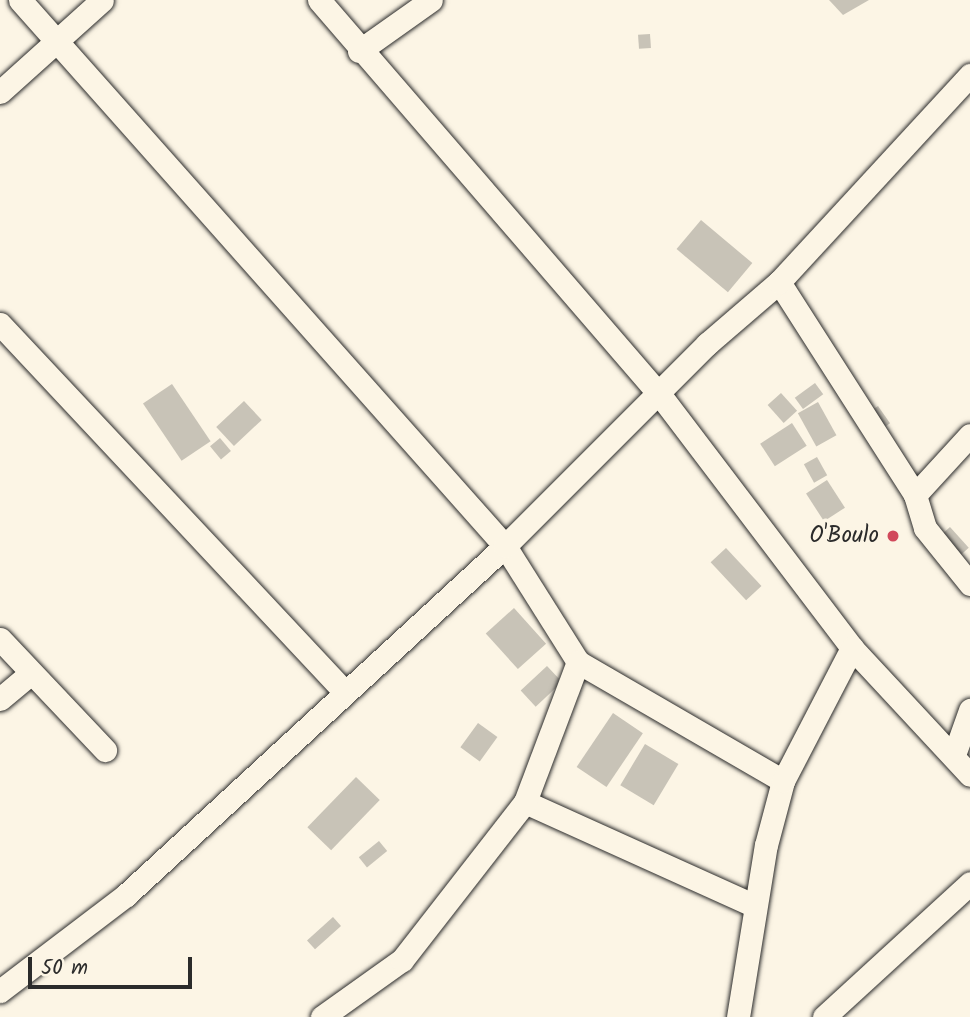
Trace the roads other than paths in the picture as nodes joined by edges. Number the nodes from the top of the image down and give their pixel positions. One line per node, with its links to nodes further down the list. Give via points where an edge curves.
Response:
1 (20, 0): 5 (street)
2 (102, 0): 5 (street)
3 (319, 0): 6 (street)
4 (431, 0): 6 (street)
5 (54, 41): 8 (street); 14 (street)
6 (359, 51): 11 (street)
7 (970, 75): 9 (street)
8 (0, 92)
9 (779, 282): 11 (street); 13 (street)
10 (0, 324): 20 (street)
11 (660, 395): 14 (street); 17 (street)
12 (970, 435): 13 (street)
13 (915, 495): 15 (street, via 925,528)
14 (505, 545): 18 (street); 20 (street)
15 (970, 584)
16 (0, 639): 19 (street)
17 (852, 648): 24 (street); 26 (street)
18 (578, 662): 26 (street); 27 (street)
19 (29, 675): 21 (street); 23 (street)
20 (342, 690): 30 (street, via 127,895)
21 (0, 699)
22 (970, 710): 24 (street)
23 (105, 750)
24 (962, 755): 25 (street)
25 (970, 775)
26 (783, 781): 29 (street)
27 (525, 802): 29 (street); 31 (street, via 402,960)
28 (970, 883): 33 (street)
29 (755, 906): 32 (street)
30 (0, 991)
31 (322, 1017)
32 (738, 1017)
33 (824, 1017)

